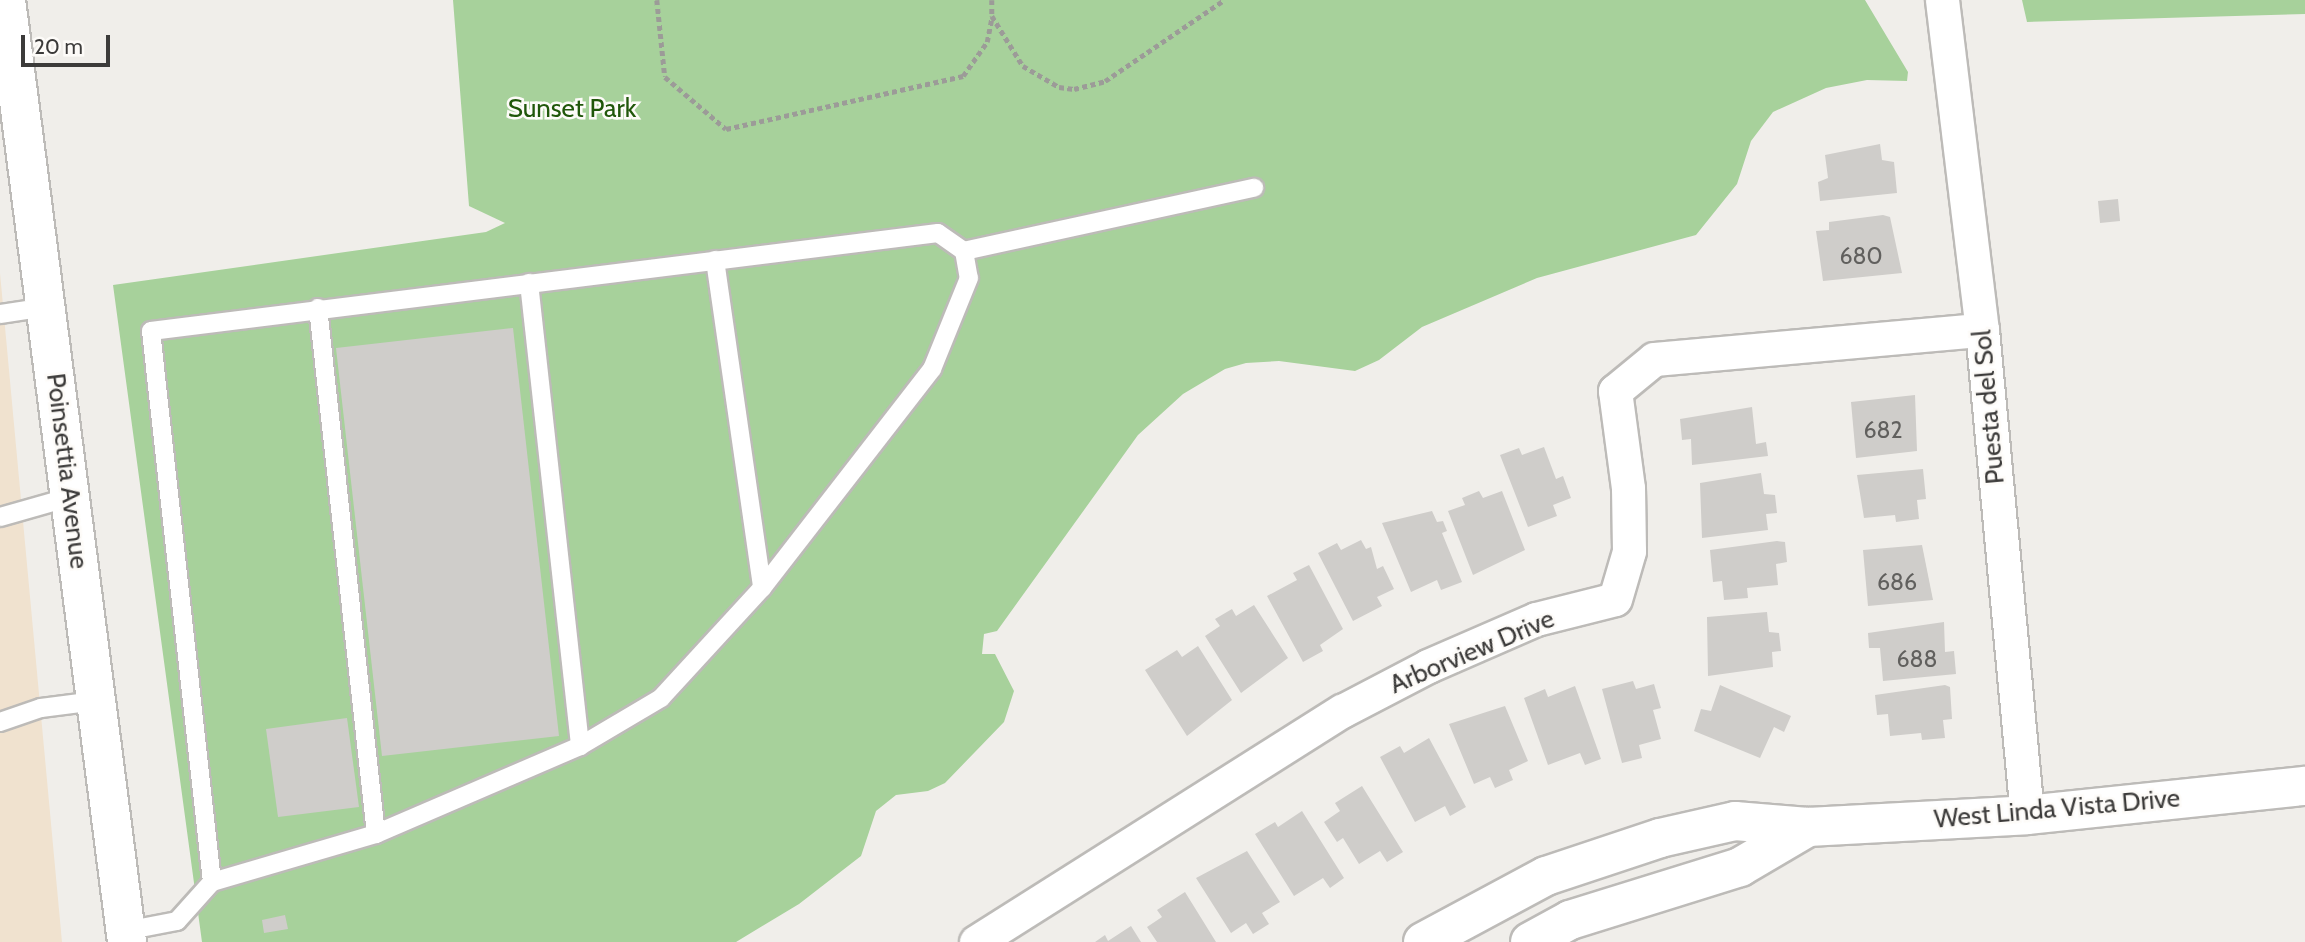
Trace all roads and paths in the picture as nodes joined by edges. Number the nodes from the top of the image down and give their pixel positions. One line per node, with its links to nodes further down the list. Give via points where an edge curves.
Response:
1 (6, 0): 11 (main road, Poinsettia Avenue)
2 (657, 0): 6 (path, via 665,77 726,129 963,76 987,42)
3 (992, 0): 6 (path)
4 (1224, 0): 6 (path, via 1105,81 1074,89 1032,74)
5 (1942, 0): 14 (street, Puesta del Sol)
6 (992, 16)
7 (1254, 188): 8 (lane)
8 (964, 251): 9 (lane, via 938,233); 17 (lane, via 969,278 932,369)
9 (715, 260): 10 (lane); 17 (lane)
10 (529, 283): 12 (lane); 20 (lane)
11 (46, 307): 13 (lane); 15 (main road, Poinsettia Avenue)
12 (318, 308): 24 (lane); 25 (lane, via 150,331)
13 (0, 314)
14 (1982, 330): 22 (street, Puesta del Sol); 27 (street, Arborview Drive, via 1654,359 1615,391 1628,488 1629,551 1615,599 1536,619 1428,666 1342,711)
15 (70, 497): 16 (lane); 18 (main road, Poinsettia Avenue)
16 (0, 517)
17 (762, 588): 20 (lane, via 661,698)
18 (96, 701): 19 (lane, via 41,708); 26 (main road, Poinsettia Avenue)
19 (0, 722)
20 (580, 746): 24 (lane)
21 (2305, 786): 22 (main road, West Linda Vista Drive)
22 (2027, 815): 23 (main road, West Linda Vista Drive)
23 (1808, 827): 28 (main road, West Linda Vista Drive, via 1735,821 1660,838 1546,876); 29 (main road, West Linda Vista Drive, via 1740,867 1570,920)
24 (376, 834): 25 (lane)
25 (212, 883): 26 (lane, via 177,921)
26 (126, 936)
27 (976, 942)
28 (1423, 942)
29 (1530, 942)

